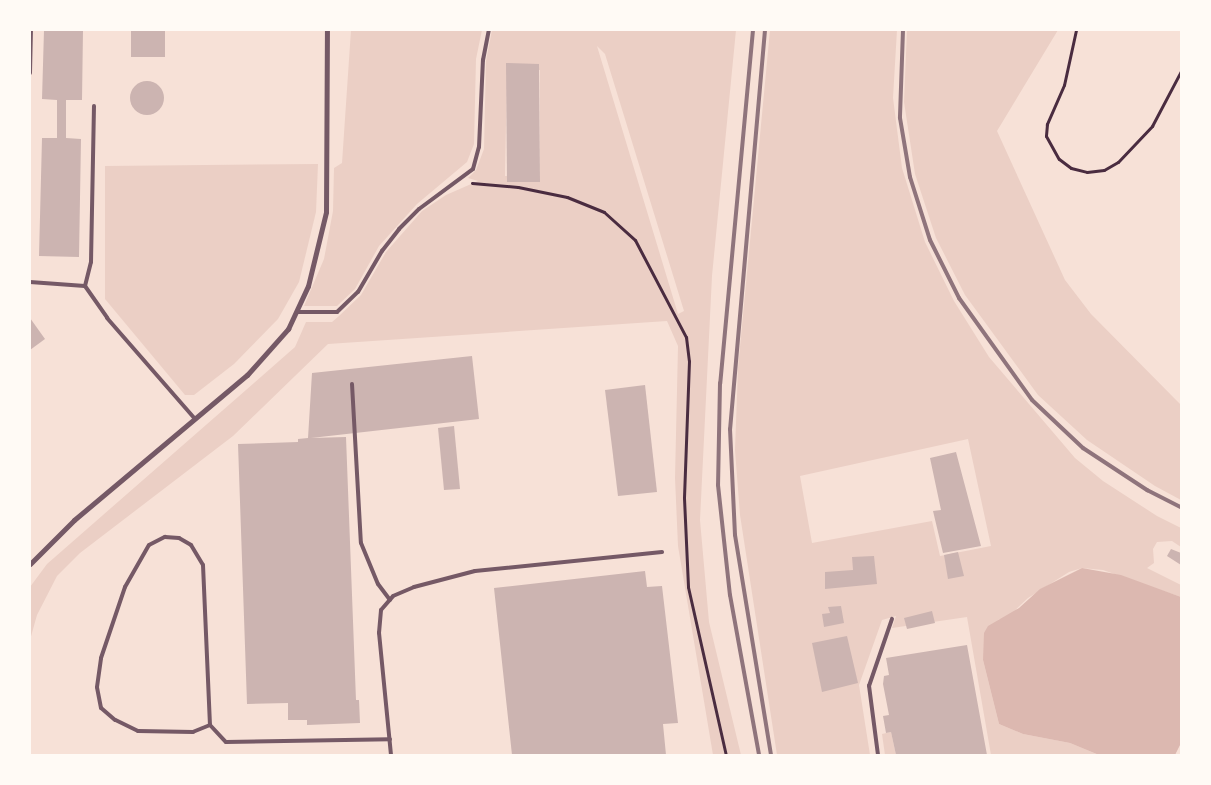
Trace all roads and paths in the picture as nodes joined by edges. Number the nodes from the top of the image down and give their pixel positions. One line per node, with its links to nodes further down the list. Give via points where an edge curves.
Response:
1 (31, 30): 6 (lane)
2 (327, 30): 11 (street, via 326,212 316,258)
3 (489, 30): 8 (lane, via 483,60 479,147 473,169)
4 (1076, 30): 5 (path, via 1064,85 1047,124 1046,136 1059,159 1071,168 1087,172 1104,170 1118,162 1152,126)
5 (1181, 71)
6 (30, 73)
7 (94, 106): 10 (lane, via 91,262)
8 (457, 182): 11 (lane, via 419,209 399,229 382,250 358,292 337,312); 21 (path, via 518,187 567,197 604,212 635,240 686,337 689,362 684,498 688,588)
9 (30, 282): 10 (lane)
10 (84, 286): 13 (lane, via 107,318)
11 (297, 312): 13 (street, via 288,329 262,361)
12 (352, 384): 16 (lane, via 361,543 378,584)
13 (195, 419): 15 (street, via 74,520)
14 (662, 552): 16 (lane, via 475,571 414,586)
15 (30, 564)
16 (390, 600): 19 (lane, via 381,610 379,633)
17 (892, 619): 22 (lane, via 869,686)
18 (210, 725): 18 (lane, via 203,565 191,544 180,538 165,537 149,545 122,596 101,658 97,687 101,708 115,720 138,731 193,732); 19 (lane, via 226,742)
19 (390, 739): 20 (lane)
20 (391, 755)
21 (726, 755)
22 (878, 755)

